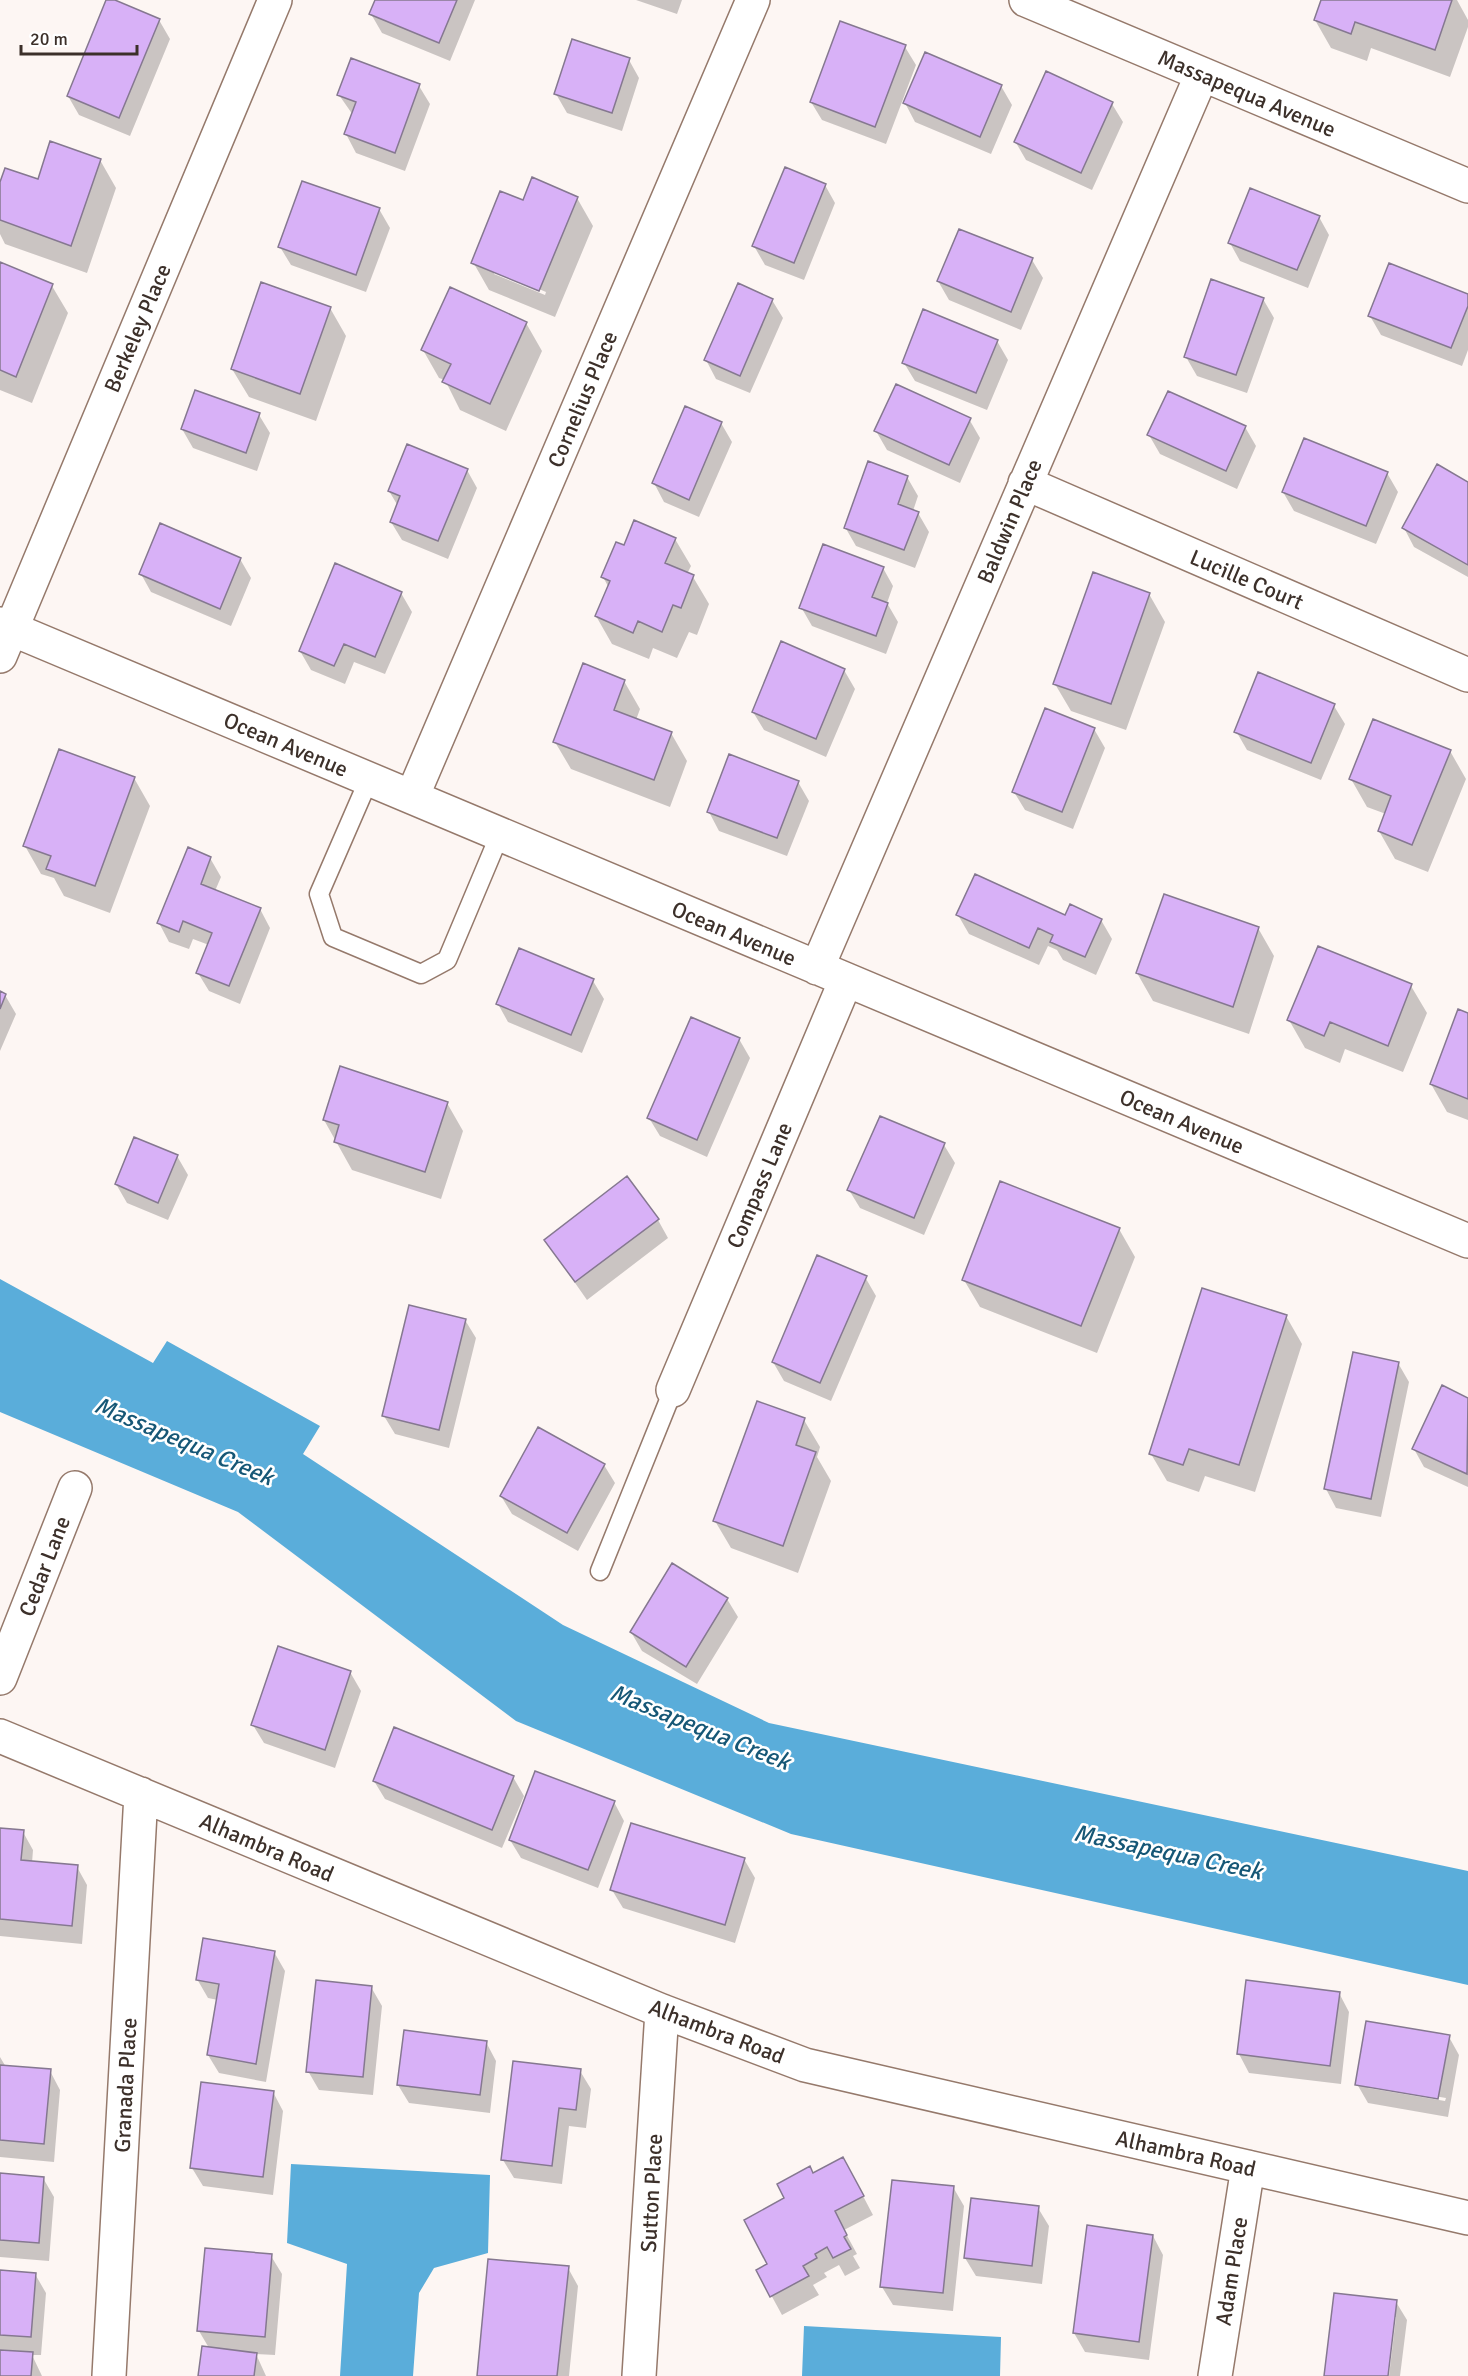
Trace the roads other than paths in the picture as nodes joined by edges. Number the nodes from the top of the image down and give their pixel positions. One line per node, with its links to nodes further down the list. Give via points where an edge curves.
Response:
1 (274, 0): 7 (street, Berkeley Place)
2 (753, 0): 10 (street, Cornelius Place)
3 (1026, 0): 4 (street, Massapequa Avenue)
4 (1202, 74): 5 (street, Massapequa Avenue); 6 (street, Baldwin Place)
5 (1468, 186)
6 (1025, 483): 8 (street, Lucille Court); 12 (street, Baldwin Place)
7 (4, 636): 9 (street, Ocean Avenue)
8 (1468, 675)
9 (369, 779): 10 (street, Ocean Avenue); 11 (lane, via 320,894 333,937 344,942 421,974 447,960)
10 (412, 797): 11 (street, Ocean Avenue)
11 (500, 834): 12 (street, Ocean Avenue)
12 (831, 974): 13 (street, Ocean Avenue); 14 (street, Compass Lane)
13 (1468, 1241)
14 (673, 1390): 16 (lane)
15 (75, 1488): 17 (street, Cedar Lane)
16 (600, 1570)
17 (0, 1678)
18 (0, 1736): 19 (street, Alhambra Road)
19 (141, 1794): 20 (street, Alhambra Road); 23 (street, Granada Place)
20 (662, 2011): 21 (street, Alhambra Road, via 805,2065); 24 (street, Sutton Place)
21 (1248, 2167): 22 (street, Alhambra Road); 25 (street, Adam Place)
22 (1468, 2218)
23 (109, 2376)
24 (639, 2376)
25 (1215, 2376)

